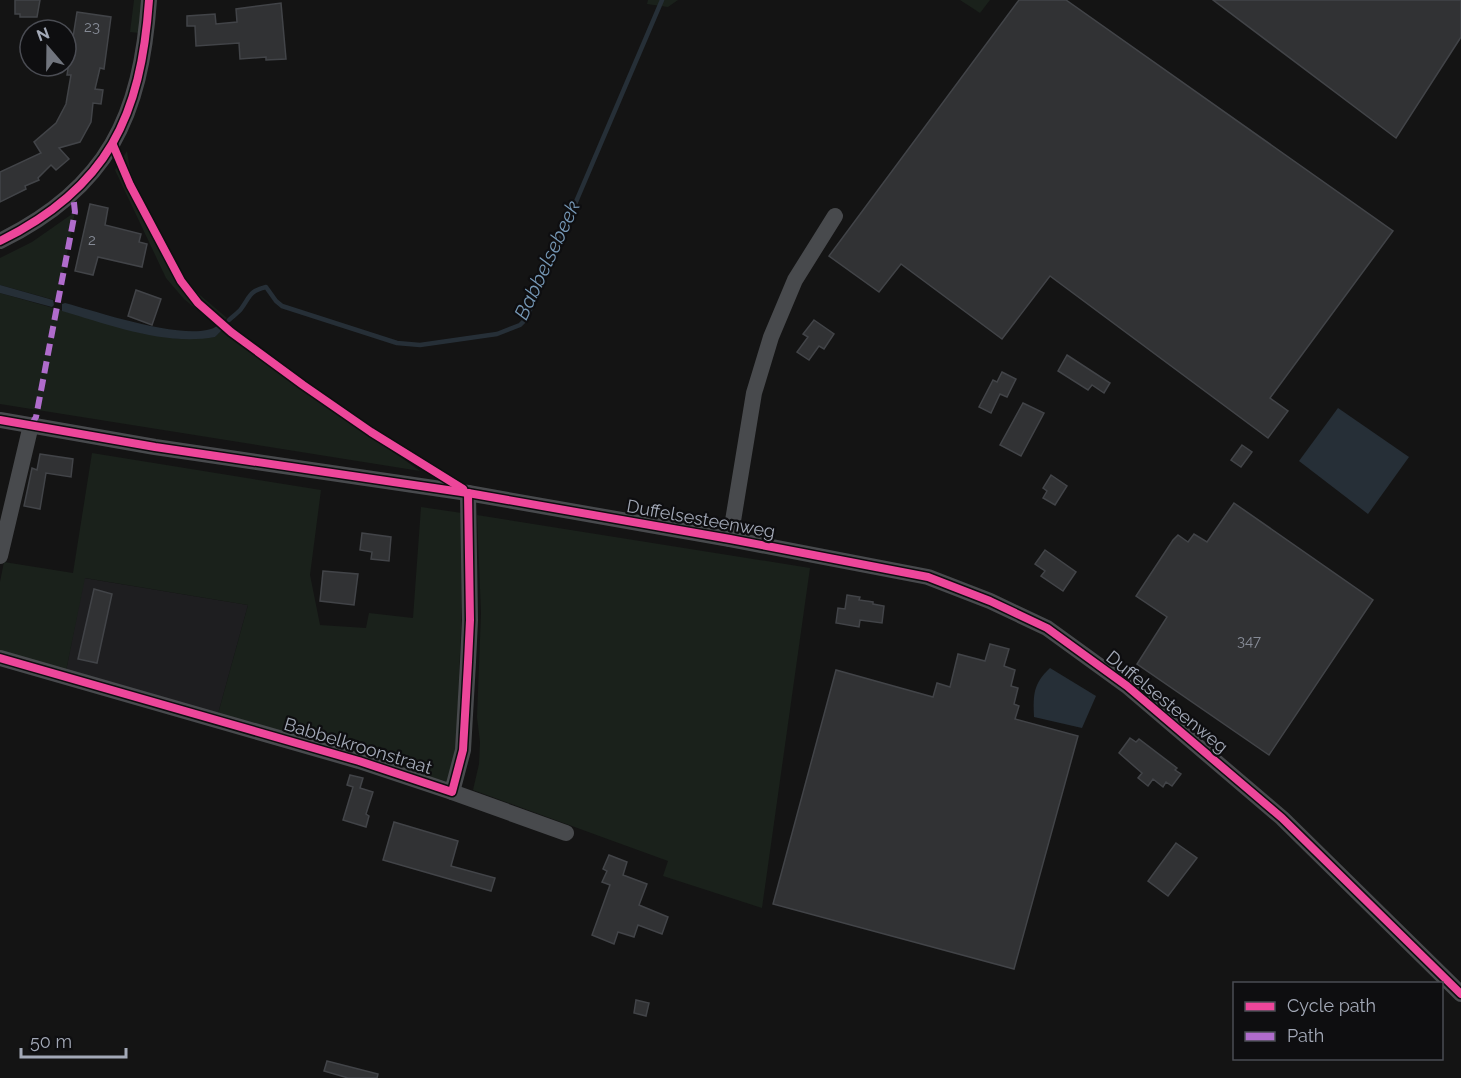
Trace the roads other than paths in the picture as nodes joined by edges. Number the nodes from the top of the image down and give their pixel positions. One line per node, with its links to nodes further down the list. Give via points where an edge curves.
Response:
1 (149, 0): 3 (street, via 139,80 113,145 94,171 55,210)
2 (835, 216): 7 (street, Duffelsesteenweg, via 795,280 771,338 754,393)
3 (0, 241)
4 (0, 420): 5 (street, Duffelsesteenweg)
5 (31, 425): 6 (street, Duffelsesteenweg); 8 (street)
6 (468, 493): 7 (street, Duffelsesteenweg); 10 (street, Babbelkroonstraat, via 468,674 463,750)
7 (730, 539): 12 (street, Duffelsesteenweg, via 927,577 1047,628 1127,686 1282,818)
8 (0, 556)
9 (0, 658): 10 (street, Babbelkroonstraat, via 349,758)
10 (452, 792): 11 (street, Babbelkroonstraat)
11 (566, 833)
12 (1461, 994)

